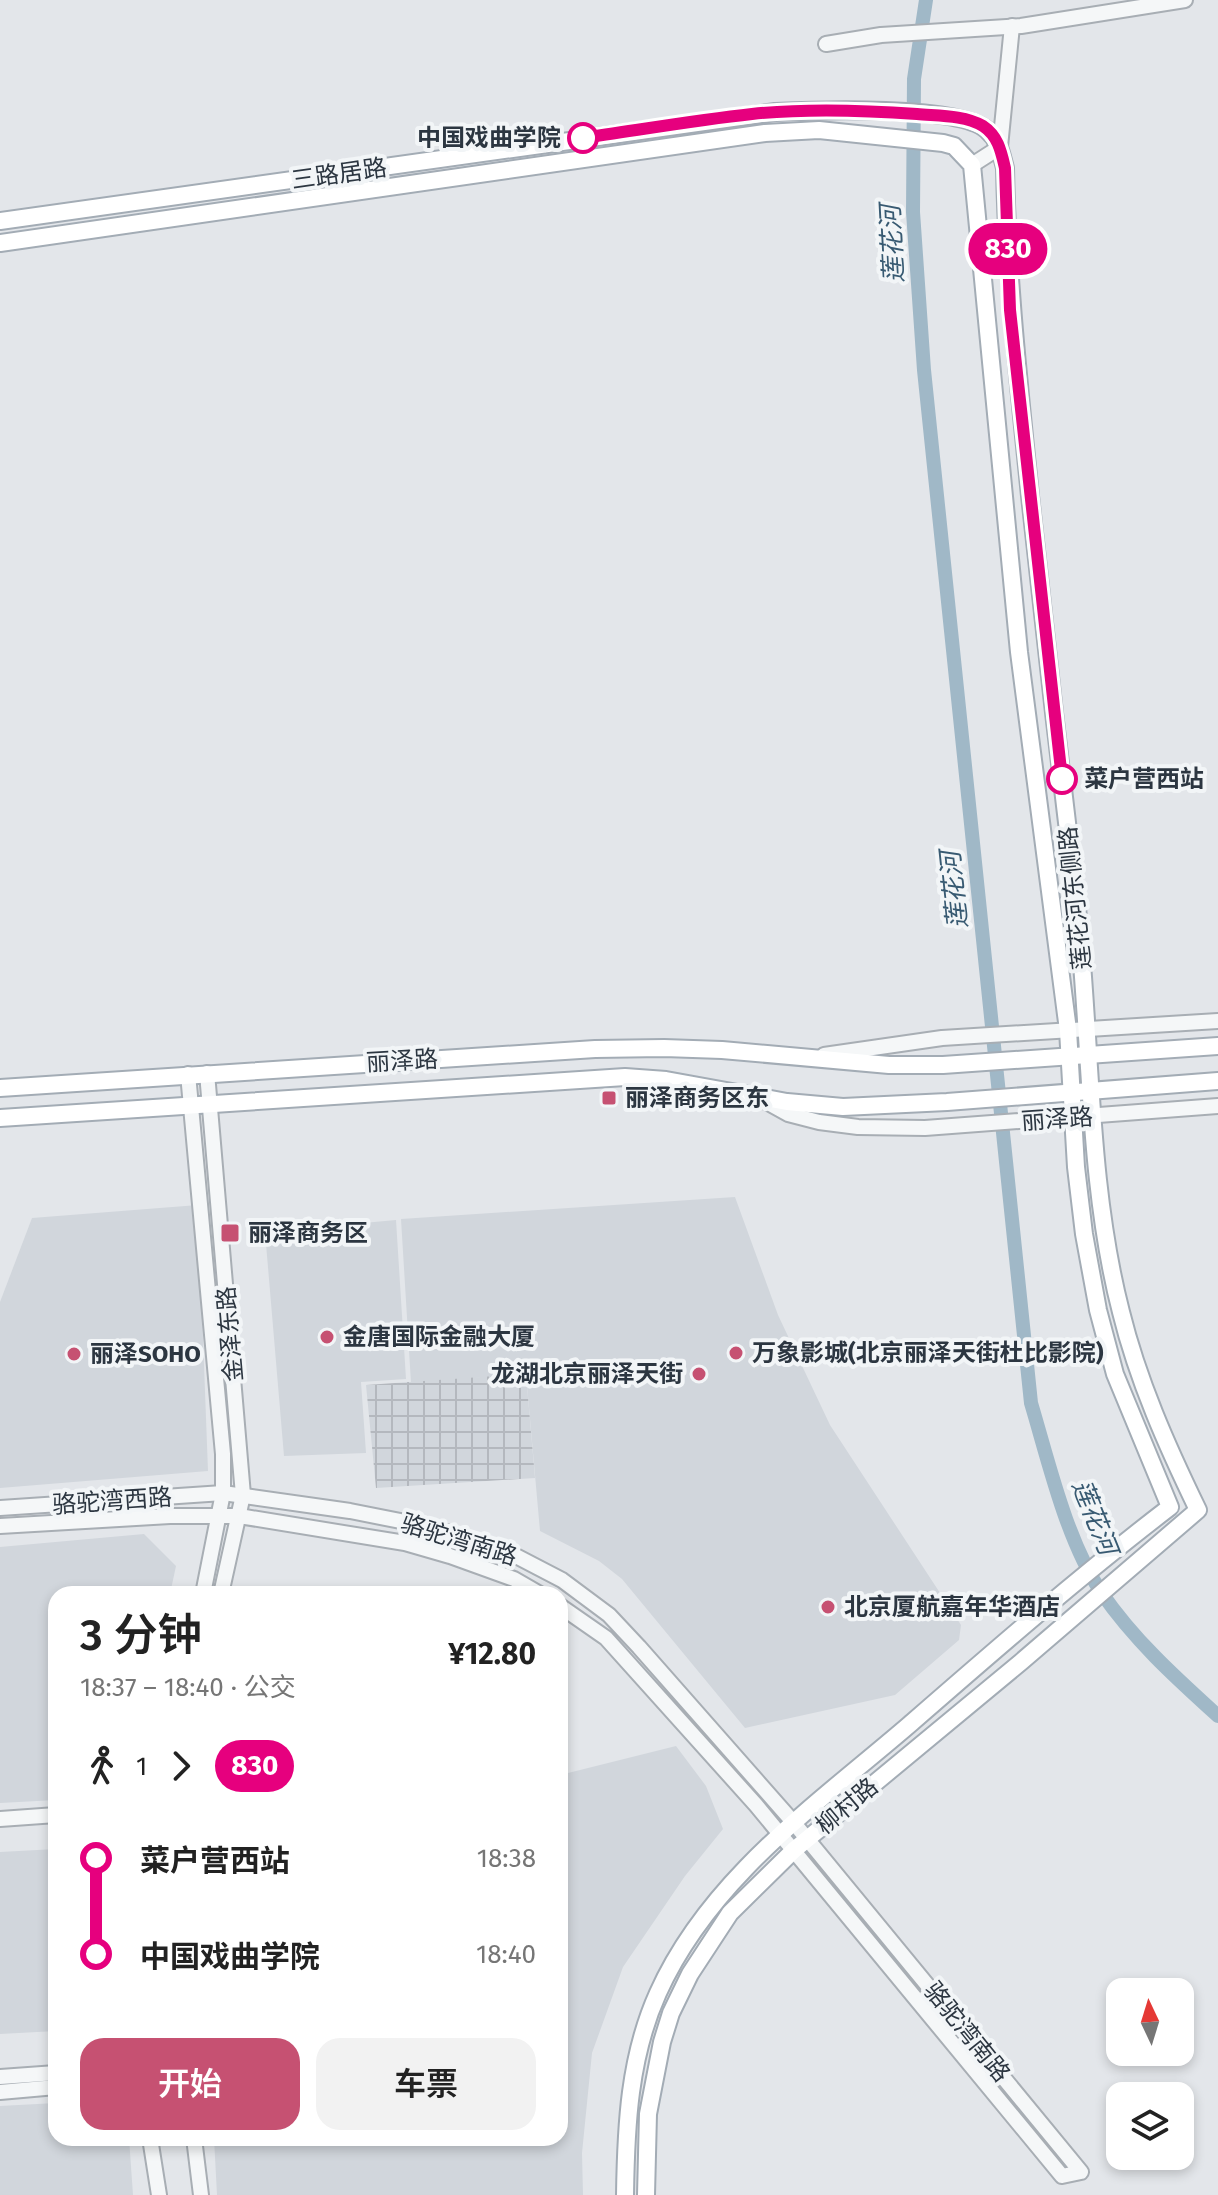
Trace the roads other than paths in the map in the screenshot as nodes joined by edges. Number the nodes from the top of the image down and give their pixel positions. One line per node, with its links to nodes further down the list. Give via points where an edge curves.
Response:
1 (1185, 0): 2 (street)
2 (1012, 26): 3 (street); 4 (street)
3 (826, 44)
4 (1000, 147): 5 (street); 6 (main road, 三路居路, via 979,124 946,116 870,110 752,114); 9 (main road, 莲花河东侧路, via 1010,310)
5 (972, 165): 7 (main road, 三路居路, via 954,146 943,143 819,130 733,136); 10 (main road, 莲花河东侧路, via 1019,652)
6 (0, 221)
7 (0, 243)
8 (1218, 1021): 9 (street, 丽泽路)
9 (1088, 1028): 10 (street, 丽泽路); 12 (main road, 莲花河东侧路)
10 (1068, 1030): 13 (main road, 莲花河东侧路); 14 (street, 丽泽路, via 942,1038)
11 (1218, 1046): 12 (main road, 丽泽路)
12 (1090, 1055): 13 (main road, 丽泽路); 19 (main road, 莲花河东侧路)
13 (1069, 1057): 14 (main road, 丽泽路, via 943,1065); 20 (main road, 莲花河东侧路)
14 (804, 1058): 15 (main road, 丽泽路, via 636,1048)
15 (207, 1073): 16 (main road, 丽泽路); 22 (street, 金泽东路)
16 (188, 1074): 18 (main road, 丽泽路); 23 (street, 金泽东路)
17 (1218, 1081): 19 (main road, 丽泽路)
18 (0, 1088)
19 (1092, 1090): 20 (main road, 丽泽路); 25 (main road, 莲花河东侧路)
20 (1071, 1092): 21 (main road, 丽泽路, via 843,1107); 27 (main road, 莲花河东侧路)
21 (757, 1097): 22 (main road, 丽泽路, via 625,1077); 27 (street, 丽泽路, via 788,1114 858,1127)
22 (210, 1103): 23 (main road, 丽泽路); 29 (street, 金泽东路)
23 (191, 1105): 26 (main road, 丽泽路); 28 (street, 金泽东路)
24 (1218, 1106): 25 (street, 丽泽路)
25 (1094, 1116): 27 (street, 丽泽路); 32 (main road, 莲花河东侧路, via 1107,1242 1121,1313 1151,1407)
26 (0, 1118)
27 (1066, 1119): 30 (main road, 莲花河东侧路, via 1098,1310 1115,1374)
28 (223, 1493): 29 (street, 骆驼湾南路); 31 (street, 骆驼湾西路); 33 (street, 金泽东路)
29 (243, 1495): 34 (street, 金泽东路); 42 (street, 骆驼湾南路, via 431,1527 510,1553 548,1572 609,1615)
30 (1170, 1507): 42 (main road, 柳村路)
31 (0, 1508)
32 (1198, 1510): 44 (main road, 柳村路)
33 (220, 1515): 34 (street, 骆驼湾南路); 35 (street, 骆驼湾西路); 36 (street, 金泽东路)
34 (239, 1516): 37 (street, 金泽东路); 38 (street, 骆驼湾南路, via 405,1543)
35 (0, 1526)
36 (205, 1586)
37 (223, 1586)
38 (526, 1586)
39 (568, 1612): 43 (street, 骆驼湾南路, via 606,1638)
40 (48, 1816): 41 (street)
41 (0, 1819)
42 (794, 1823): 43 (main road, 柳村路); 44 (street, 骆驼湾南路)
43 (781, 1834): 45 (street, 骆驼湾南路); 54 (main road, 柳村路, via 710,1909 658,1991 633,2075)
44 (808, 1839): 45 (main road, 柳村路); 45 (street, 骆驼湾南路, via 1081,2172 1062,2176)
45 (794, 1850): 55 (main road, 柳村路, via 730,1913 671,2013 650,2094)
46 (48, 2074): 47 (street)
47 (0, 2077)
48 (48, 2088): 49 (street)
49 (0, 2092)
50 (151, 2146): 52 (street)
51 (195, 2146): 53 (street)
52 (159, 2195)
53 (201, 2195)
54 (625, 2195)
55 (646, 2195)

